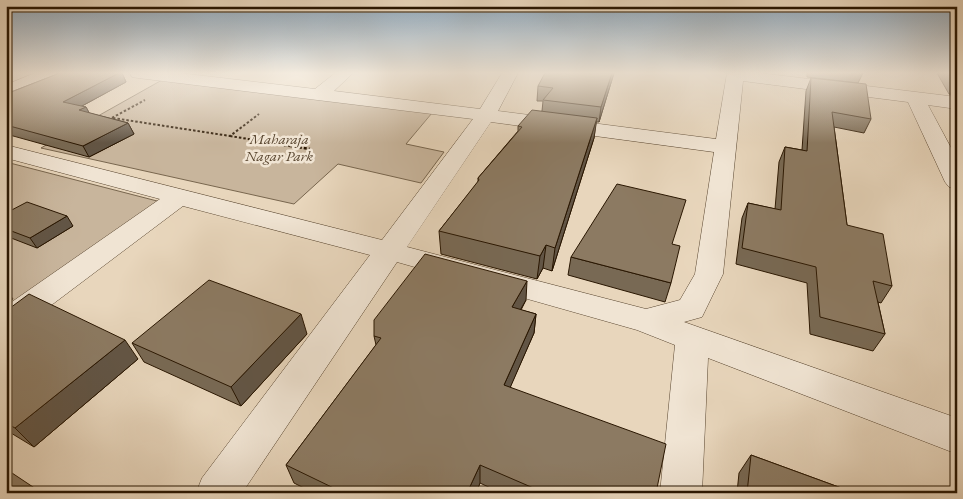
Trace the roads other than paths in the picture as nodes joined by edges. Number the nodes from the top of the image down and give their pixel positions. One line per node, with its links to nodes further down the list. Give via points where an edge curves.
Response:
1 (329, 96): 7 (street)
2 (497, 96): 7 (street)
3 (732, 96): 8 (street)
4 (902, 96): 5 (street)
5 (915, 98): 6 (street); 10 (street)
6 (957, 103)
7 (486, 116): 8 (street); 12 (street)
8 (725, 147): 13 (street, via 709,274 691,309)
9 (6, 151): 11 (street)
10 (957, 182)
11 (179, 197): 12 (street); 14 (street)
12 (389, 250): 13 (street); 17 (street)
13 (646, 321): 15 (street)
14 (6, 323)
15 (692, 338): 16 (street); 18 (street)
16 (957, 436)
17 (217, 493)
18 (681, 493)

